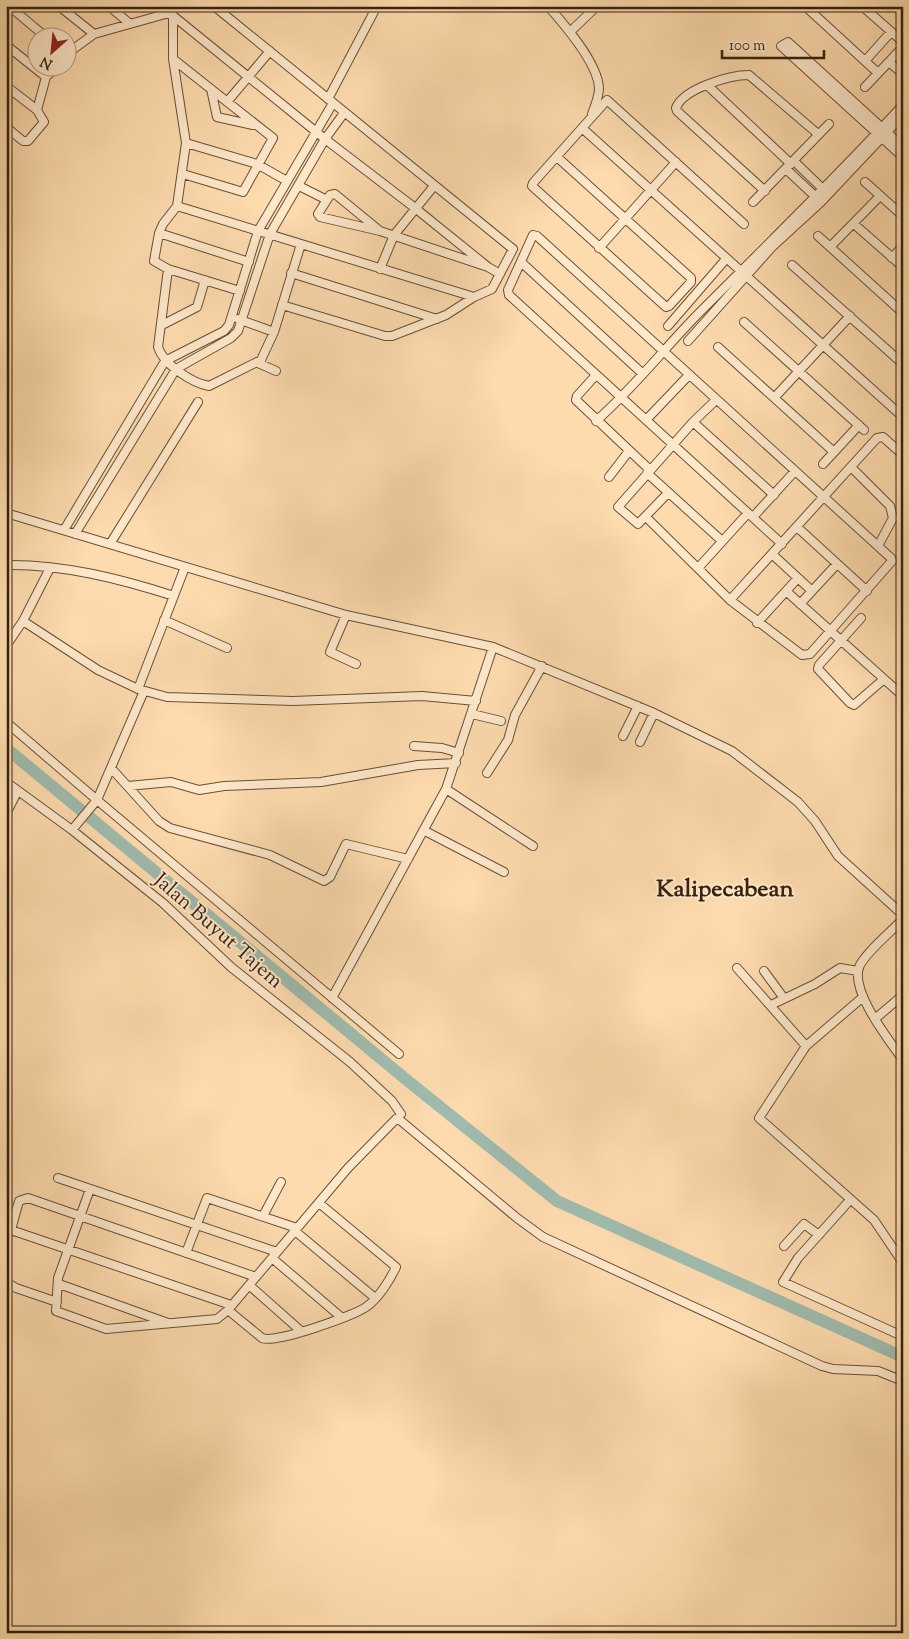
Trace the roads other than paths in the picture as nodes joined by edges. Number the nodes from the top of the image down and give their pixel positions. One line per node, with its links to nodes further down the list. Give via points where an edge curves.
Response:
1 (9, 6): 13 (street)
2 (59, 6): 16 (street)
3 (109, 6): 12 (street)
4 (161, 6): 11 (street)
5 (214, 6): 21 (street)
6 (377, 6): 36 (street)
7 (548, 6): 14 (street)
8 (597, 6): 14 (street)
9 (805, 6): 24 (street)
10 (862, 6): 15 (street)
11 (171, 14): 12 (street); 23 (street); 30 (street)
12 (129, 23): 16 (street)
13 (35, 28)
14 (571, 31): 42 (street, via 599,87)
15 (891, 32): 17 (street); 24 (street)
16 (94, 34): 19 (street)
17 (903, 42)
18 (6, 45): 27 (street)
19 (78, 46)
20 (903, 47): 22 (street)
21 (270, 51): 30 (street); 36 (street)
22 (895, 55): 25 (street); 26 (street)
23 (173, 59): 35 (street); 51 (street)
24 (865, 60): 28 (street)
25 (889, 62): 28 (street); 29 (street)
26 (903, 62)
27 (28, 63)
28 (878, 73): 34 (street)
29 (903, 74)
30 (248, 76): 37 (street); 47 (street)
31 (46, 78): 39 (street)
32 (707, 85): 49 (street, via 749,75); 57 (street); 64 (street, via 696,89 678,104 677,112)
33 (6, 86): 39 (street)
34 (866, 87)
35 (211, 89): 37 (street); 44 (street, via 217,117)
36 (330, 101): 40 (street); 47 (street)
37 (227, 102): 44 (street)
38 (903, 105): 48 (street)
39 (37, 110): 45 (street, via 44,122 28,141 23,141)
40 (344, 113): 50 (street); 62 (street)
41 (903, 115): 48 (street)
42 (590, 118): 46 (street); 55 (street, via 608,100)
43 (829, 124): 49 (street)
44 (255, 125): 56 (street, via 273,138)
45 (6, 127)
46 (582, 128): 53 (street); 63 (street)
47 (315, 131): 50 (street); 59 (street)
48 (882, 133): 48 (street, via 781,49 784,42 788,42); 52 (street); 54 (street); 65 (street)
49 (818, 134): 57 (street)
50 (325, 139): 61 (street); 71 (street)
51 (186, 143): 56 (street); 58 (street)
52 (903, 147)
53 (557, 157): 73 (street); 85 (street, via 532,186)
54 (903, 157)
55 (676, 162): 63 (street); 74 (street)
56 (257, 164): 58 (street, via 243,192); 59 (street)
57 (790, 165): 64 (street); 65 (street); 67 (street)
58 (183, 174): 70 (street)
59 (287, 181): 77 (street)
60 (865, 182): 66 (street)
61 (299, 186): 68 (street); 79 (street)
62 (434, 186): 71 (street); 96 (street, via 512,248)
63 (650, 190): 73 (street); 87 (street)
64 (765, 191): 69 (street)
65 (826, 192): 67 (street)
66 (880, 196): 72 (street); 75 (street)
67 (819, 199): 97 (street)
68 (327, 200): 76 (street, via 335,194); 76 (street, via 318,214 320,217)
69 (753, 202)
70 (177, 206): 77 (street); 78 (street)
71 (415, 208): 80 (street); 91 (street)
72 (903, 216)
73 (626, 220): 85 (street); 85 (street, via 690,276 691,280 669,306 666,307)
74 (744, 224)
75 (854, 224): 84 (street); 86 (street)
76 (380, 230): 80 (street)
77 (258, 231): 79 (street); 88 (street)
78 (159, 234): 88 (street); 93 (street, via 154,261)
79 (270, 234): 82 (street); 106 (street)
80 (394, 235): 91 (street); 94 (street)
81 (818, 236): 84 (street)
82 (301, 244): 94 (street); 95 (street)
83 (903, 246): 86 (street)
84 (830, 247): 102 (street)
85 (600, 248)
86 (892, 258): 92 (street)
87 (726, 259): 97 (street); 109 (street)
88 (249, 262): 99 (street)
89 (521, 262): 96 (street); 114 (street, via 532,236 537,236); 121 (street)
90 (792, 265): 103 (street)
91 (488, 267): 96 (street)
92 (903, 267)
93 (168, 268): 98 (street); 108 (street)
94 (380, 268): 100 (street)
95 (291, 274): 101 (street); 105 (street)
96 (507, 274): 100 (street, via 492,290); 122 (street, via 510,295)
97 (744, 275): 111 (street); 112 (street); 114 (street)
98 (205, 280): 99 (street); 108 (street, via 197,307)
99 (240, 291): 104 (street)
100 (474, 298): 105 (street)
101 (282, 305): 105 (street, via 384,336 403,334); 110 (street)
102 (903, 313)
103 (850, 316): 112 (street); 116 (street)
104 (232, 318): 106 (street); 117 (street, via 224,331)
105 (437, 319)
106 (242, 320): 110 (street); 118 (street, via 231,338)
107 (744, 322): 120 (street)
108 (162, 325): 117 (street, via 158,347)
109 (668, 326)
110 (274, 332): 115 (street)
111 (688, 341)
112 (823, 345): 120 (street); 128 (street)
113 (718, 347): 124 (street)
114 (662, 351): 121 (street); 123 (street)
115 (258, 363): 118 (street, via 209,386); 119 (street)
116 (903, 364)
117 (162, 367): 118 (street); 141 (street)
118 (175, 371): 144 (street)
119 (276, 371)
120 (799, 371): 124 (street); 134 (street, via 862,428)
121 (643, 374): 125 (street)
122 (596, 375): 125 (street); 129 (street, via 576,396 576,400)
123 (689, 375): 126 (street); 130 (street)
124 (775, 397): 134 (street)
125 (622, 398): 129 (street); 130 (street)
126 (716, 400): 131 (street); 138 (street)
127 (198, 402): 153 (street)
128 (902, 415)
129 (596, 420): 133 (street)
130 (646, 420): 132 (street)
131 (693, 422): 132 (street); 143 (street)
132 (673, 445): 139 (street); 147 (street)
133 (629, 451): 139 (street); 140 (street)
134 (834, 452): 136 (street)
135 (903, 455): 137 (street, via 879,437)
136 (823, 464)
137 (852, 468): 145 (street); 155 (street, via 893,513)
138 (795, 471): 143 (street); 145 (street)
139 (648, 472): 142 (street); 148 (street, via 618,506 636,523)
140 (610, 477)
141 (88, 489): 144 (street); 150 (street)
142 (668, 493): 148 (street); 152 (street)
143 (774, 494): 147 (street)
144 (98, 495): 151 (street)
145 (824, 498): 149 (street); 155 (street)
146 (6, 513): 150 (street)
147 (750, 515): 152 (street); 154 (street)
148 (646, 517): 159 (street)
149 (797, 527): 154 (street); 157 (street)
150 (64, 530): 151 (street)
151 (75, 534): 153 (street)
152 (722, 541): 159 (street)
153 (110, 544): 161 (street)
154 (782, 544): 156 (street)
155 (878, 546): 165 (street, via 892,561)
156 (772, 554): 162 (street); 167 (street)
157 (837, 564): 164 (street); 165 (street)
158 (6, 565): 160 (street)
159 (698, 567): 167 (street)
160 (50, 568): 166 (street, via 106,577); 172 (street)
161 (188, 568): 166 (street); 169 (street)
162 (798, 578): 163 (street); 164 (street)
163 (786, 591): 168 (street); 173 (street)
164 (812, 591): 168 (street)
165 (867, 591): 174 (street)
166 (174, 596): 171 (street)
167 (730, 600): 173 (street)
168 (800, 604): 174 (street)
169 (346, 615): 176 (street); 178 (street, via 330,652)
170 (862, 618): 174 (street)
171 (164, 620): 177 (street); 181 (street)
172 (22, 621): 175 (street); 181 (street, via 98,670)
173 (757, 623): 174 (street, via 802,656)
174 (837, 636): 180 (street); 180 (street, via 818,669 850,703 856,703)
175 (6, 646)
176 (493, 647): 179 (street); 183 (street)
177 (227, 648)
178 (356, 664)
179 (542, 666): 184 (street); 195 (street, via 515,715 508,740)
180 (884, 679): 182 (street)
181 (141, 690): 183 (street, via 179,699 293,701 422,696); 194 (street)
182 (903, 696)
183 (476, 701): 186 (street)
184 (638, 706): 185 (street); 189 (street)
185 (654, 713): 190 (street); 207 (street, via 732,752 798,802 838,856)
186 (472, 714): 187 (street); 192 (street)
187 (501, 721)
188 (6, 722): 200 (street)
189 (623, 736)
190 (640, 742)
191 (414, 746): 192 (street)
192 (460, 753): 193 (street)
193 (456, 764): 197 (street, via 418,765 321,782 199,790 171,782); 198 (street)
194 (111, 768): 197 (street); 200 (street)
195 (487, 773)
196 (6, 782): 199 (street, Jalan Buyut Tajem)
197 (128, 786): 205 (street, via 170,828 270,854 324,881 330,877 346,844)
198 (446, 788): 203 (street); 204 (street)
199 (17, 792): 201 (street); 202 (street, Jalan Buyut Tajem)
200 (96, 801): 202 (street); 215 (street)
201 (6, 814)
202 (74, 828): 221 (street, Jalan Buyut Tajem, via 163,903 231,967 350,1062 392,1101)
203 (425, 831): 205 (street); 206 (street)
204 (532, 846)
205 (408, 859): 215 (street)
206 (504, 872)
207 (903, 915)
208 (903, 919): 211 (street, via 864,959)
209 (737, 968): 216 (street)
210 (764, 971): 213 (street)
211 (858, 971): 213 (street, via 840,968 816,984); 214 (street)
212 (903, 995): 217 (street)
213 (784, 997): 216 (street)
214 (863, 997): 217 (street); 218 (street)
215 (332, 998): 219 (street)
216 (771, 1005): 218 (street)
217 (876, 1018): 220 (street)
218 (806, 1046): 225 (street, via 759,1118)
219 (399, 1054)
220 (903, 1060)
221 (399, 1118): 226 (street); 250 (street, Jalan Buyut Tajem, via 543,1237 822,1366 878,1371)
222 (58, 1178): 224 (street)
223 (281, 1182): 227 (street)
224 (90, 1189): 228 (street); 229 (street)
225 (850, 1200): 232 (street); 238 (street, via 874,1220)
226 (319, 1202): 231 (street); 243 (street, via 396,1267)
227 (263, 1216): 229 (street, via 207,1198); 231 (street)
228 (80, 1217): 230 (street, via 24,1198 19,1201); 235 (street); 236 (street)
229 (196, 1224): 236 (street); 237 (street)
230 (10, 1230): 233 (street); 235 (street)
231 (296, 1230): 237 (street); 243 (street)
232 (819, 1235): 234 (street, via 804,1224); 249 (street, via 798,1258 784,1280 785,1284 900,1335)
233 (6, 1238)
234 (784, 1246)
235 (69, 1250): 241 (street, via 59,1275); 245 (street)
236 (186, 1253): 239 (street)
237 (274, 1255): 239 (street); 246 (street)
238 (903, 1263)
239 (256, 1277): 242 (street)
240 (6, 1282): 244 (street)
241 (59, 1284): 244 (street); 247 (street)
242 (249, 1285): 245 (street); 248 (street)
243 (375, 1298): 246 (street, via 360,1310)
244 (57, 1302): 247 (street, via 56,1311 106,1329)
245 (230, 1308): 247 (street, via 217,1319); 248 (street, via 265,1340)
246 (342, 1317): 248 (street)
247 (171, 1324)
248 (302, 1332)
249 (903, 1333)
250 (903, 1381)

